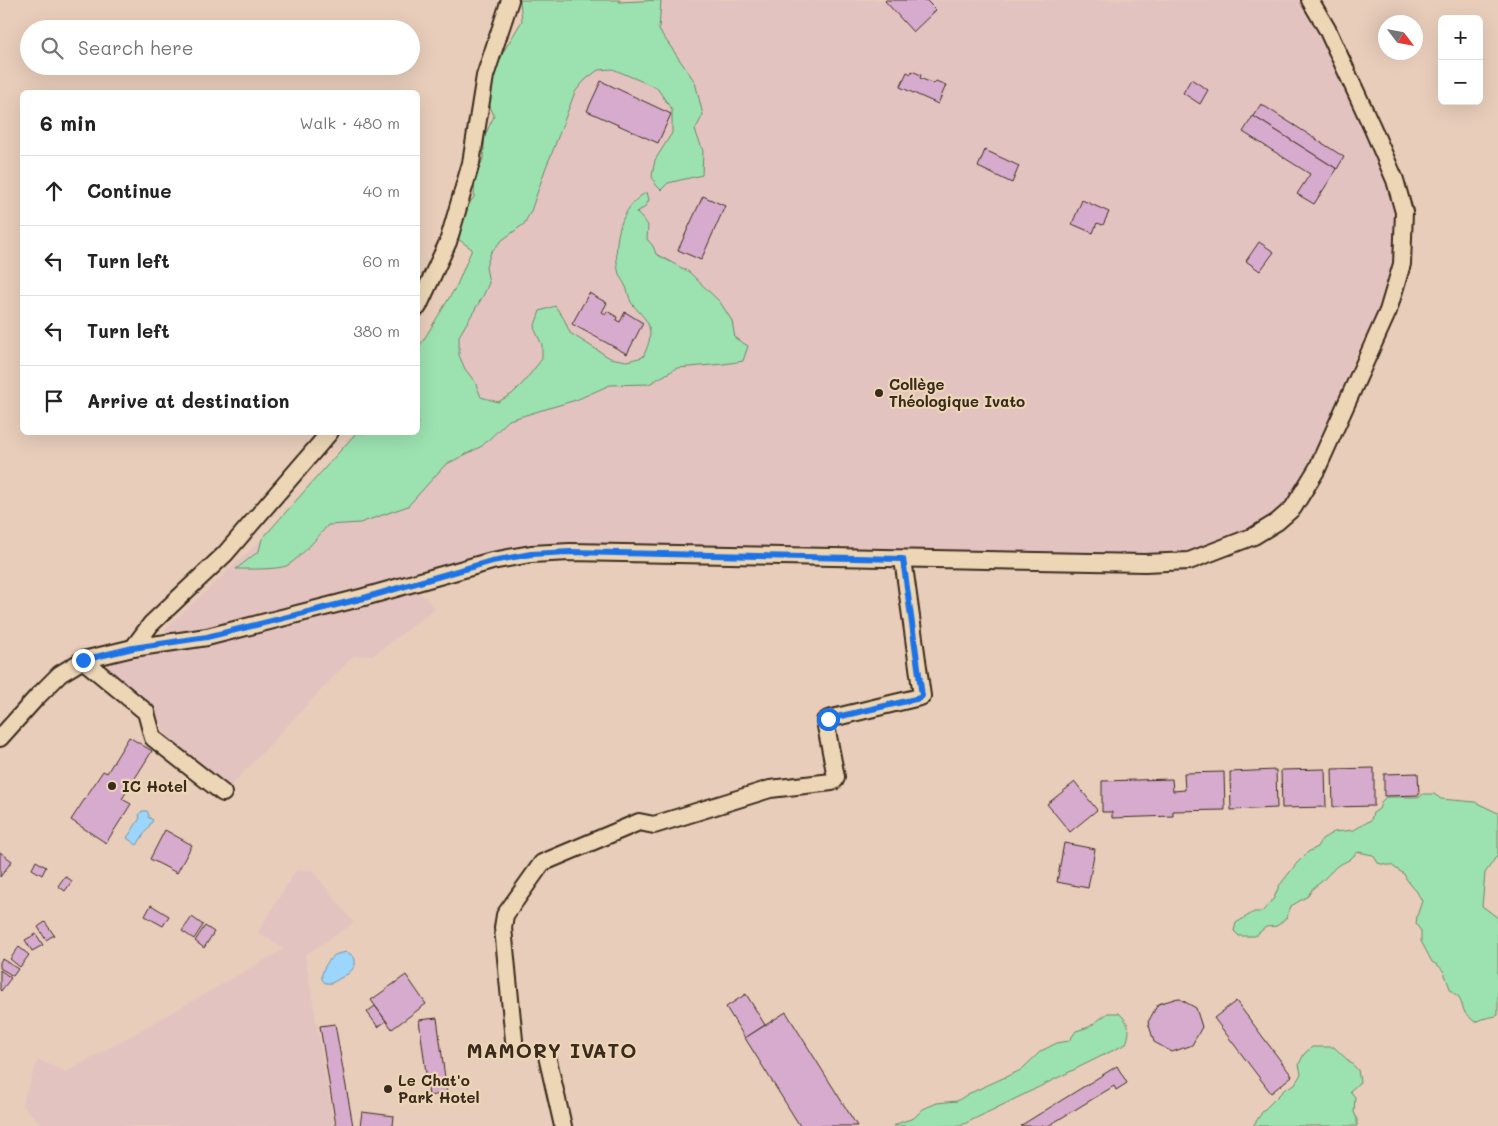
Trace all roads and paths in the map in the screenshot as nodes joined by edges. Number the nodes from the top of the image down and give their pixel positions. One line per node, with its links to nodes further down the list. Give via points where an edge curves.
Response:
1 (510, 0): 3 (street, via 485,76 471,163 448,242)
2 (1310, 0): 5 (street, via 1327,29 1395,180 1404,212 1402,264 1388,311 1317,469 1292,508 1254,536 1188,561 1101,563)
3 (420, 303)
4 (327, 435): 6 (street, via 226,554 151,624)
5 (903, 559): 6 (street, via 570,552 531,554 492,561 364,598 207,637); 10 (street, via 922,696 828,719 836,777 832,782 770,789 654,825 639,822 542,863 504,915)
6 (133, 648): 7 (street)
7 (83, 660): 8 (street, via 60,674); 9 (street, via 146,712 153,738)
8 (0, 738)
9 (223, 792)
10 (514, 1040)
11 (547, 1056): 12 (street)
12 (562, 1126)

